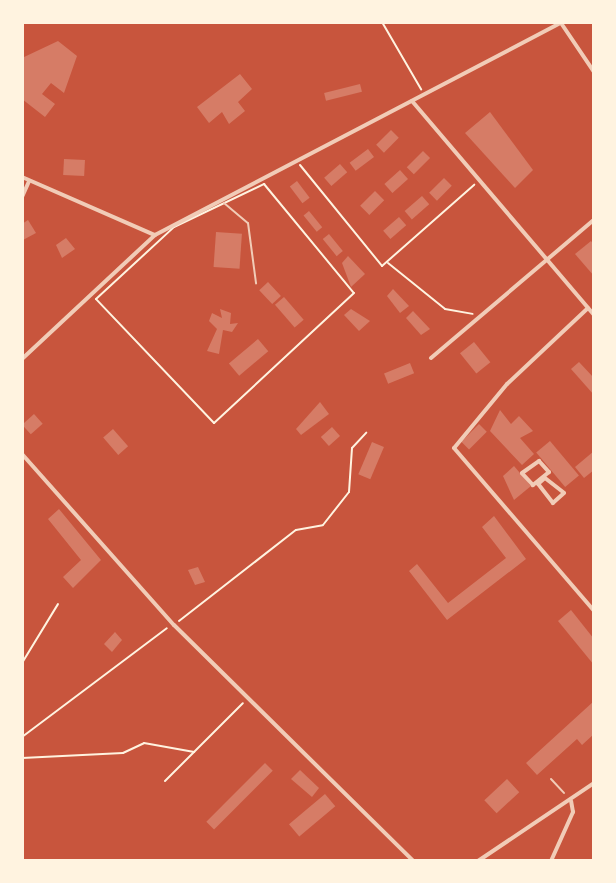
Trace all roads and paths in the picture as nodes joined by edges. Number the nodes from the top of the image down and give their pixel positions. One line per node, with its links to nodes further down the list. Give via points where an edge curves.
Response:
1 (382, 22): 4 (path)
2 (562, 22): 3 (street); 4 (street)
3 (594, 72)
4 (424, 93): 5 (street)
5 (411, 100): 6 (street); 9 (street)
6 (296, 159): 13 (street); 15 (path, via 382,266)
7 (22, 177): 8 (street)
8 (29, 181): 10 (street); 13 (street)
9 (478, 181): 14 (street); 15 (path)
10 (22, 197)
11 (224, 203): 11 (path, via 264,184 354,293 214,423 96,299 174,227); 16 (lane, via 248,223)
12 (594, 220): 14 (street)
13 (155, 235): 21 (street)
14 (547, 259): 17 (street); 18 (street)
15 (387, 262): 18 (path, via 445,309)
16 (256, 283)
17 (588, 308): 19 (street); 27 (street, via 507,384 454,448)
18 (479, 315): 20 (street)
19 (594, 315)
20 (431, 358)
21 (22, 359)
22 (366, 433): 28 (path, via 352,448 349,492 323,525 296,530)
23 (22, 454): 28 (street)
24 (539, 461): 24 (street, via 549,472 533,485 522,473)
25 (545, 478): 25 (street, via 564,493 553,503 538,484)
26 (58, 604): 29 (path)
27 (594, 611)
28 (174, 625): 30 (street); 31 (path)
29 (22, 663)
30 (248, 698): 32 (path); 39 (street)
31 (22, 737)
32 (194, 752): 33 (path, via 144,743 123,753); 35 (path)
33 (22, 758)
34 (551, 779): 37 (lane)
35 (165, 781)
36 (594, 783): 38 (street)
37 (564, 793)
38 (571, 801): 40 (street); 41 (street, via 573,812)
39 (413, 861)
40 (478, 861)
41 (551, 861)

